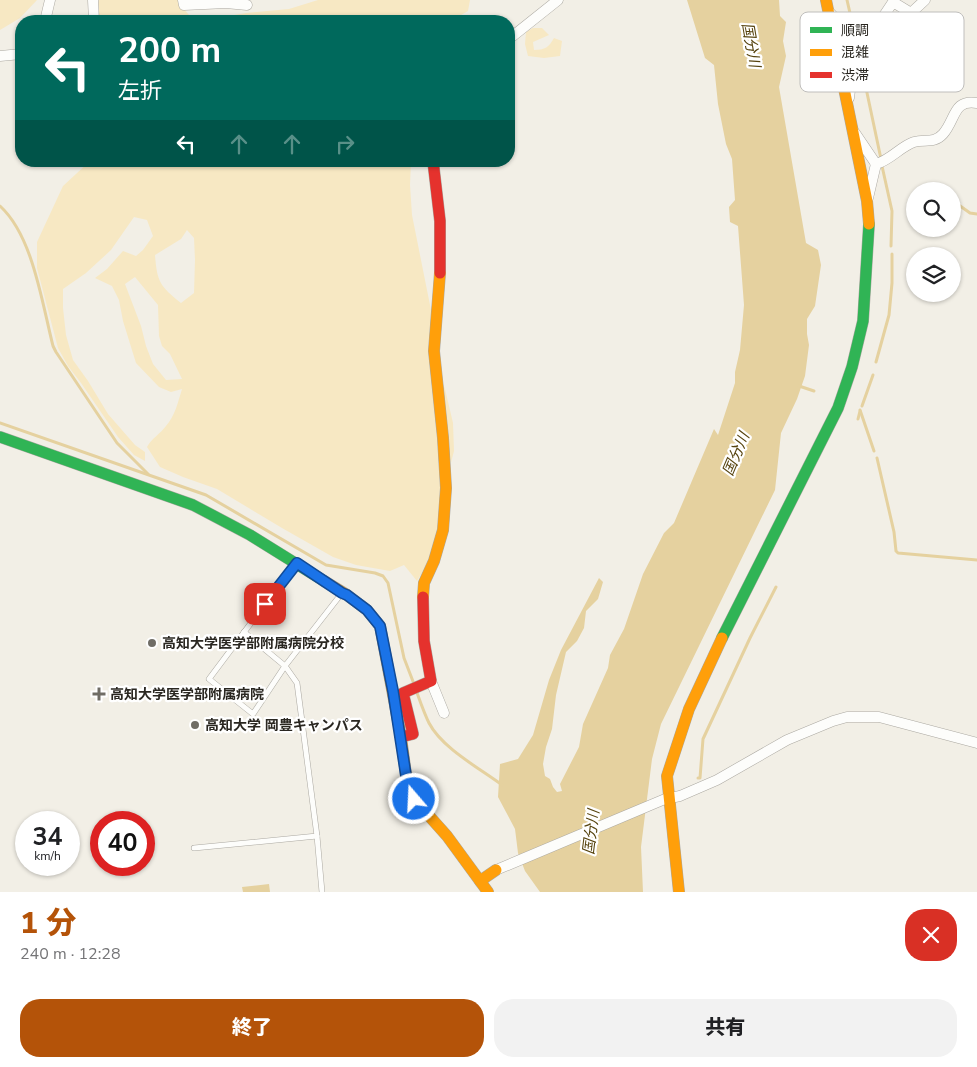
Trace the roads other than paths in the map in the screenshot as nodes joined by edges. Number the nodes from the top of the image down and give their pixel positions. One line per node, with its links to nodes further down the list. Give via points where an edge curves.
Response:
1 (50, 0): 10 (street)
2 (93, 0): 11 (street)
3 (183, 0): 6 (street, via 184,5)
4 (558, 0): 12 (street)
5 (925, 0): 9 (street)
6 (247, 4)
7 (886, 12): 8 (street, via 893,2)
8 (911, 12)
9 (911, 12)
10 (46, 15)
11 (94, 15)
12 (515, 34)
13 (15, 55): 14 (street)
14 (0, 56)
15 (845, 92): 18 (street)
16 (850, 92): 18 (street)
17 (977, 102): 20 (street, via 961,104 937,139 912,143)
18 (848, 107): 19 (street)
19 (852, 130): 20 (street); 22 (street)
20 (876, 164): 22 (street)
21 (433, 167): 28 (street, via 441,254 434,351 446,488 443,530 424,584 422,604)
22 (867, 201): 32 (street, via 870,257 864,321 852,367 826,434 688,710 668,776)
23 (0, 437): 24 (street, via 201,508)
24 (297, 563): 25 (street); 26 (lane)
25 (342, 593): 27 (lane); 30 (street, via 367,610 380,626)
26 (244, 632): 27 (lane); 27 (lane, via 209,679 253,714)
27 (285, 666): 33 (lane, via 297,683)
28 (427, 683): 29 (street); 30 (street, via 403,693 413,734)
29 (444, 713)
30 (401, 737): 36 (street, via 407,782 414,799 447,836)
31 (977, 743): 32 (street, via 879,717 846,717 787,740 727,776)
32 (668, 798): 35 (street); 39 (street)
33 (317, 836): 34 (lane); 37 (lane)
34 (194, 848)
35 (496, 870): 36 (street)
36 (480, 881): 38 (street)
37 (322, 892)
38 (488, 892)
39 (679, 892)

